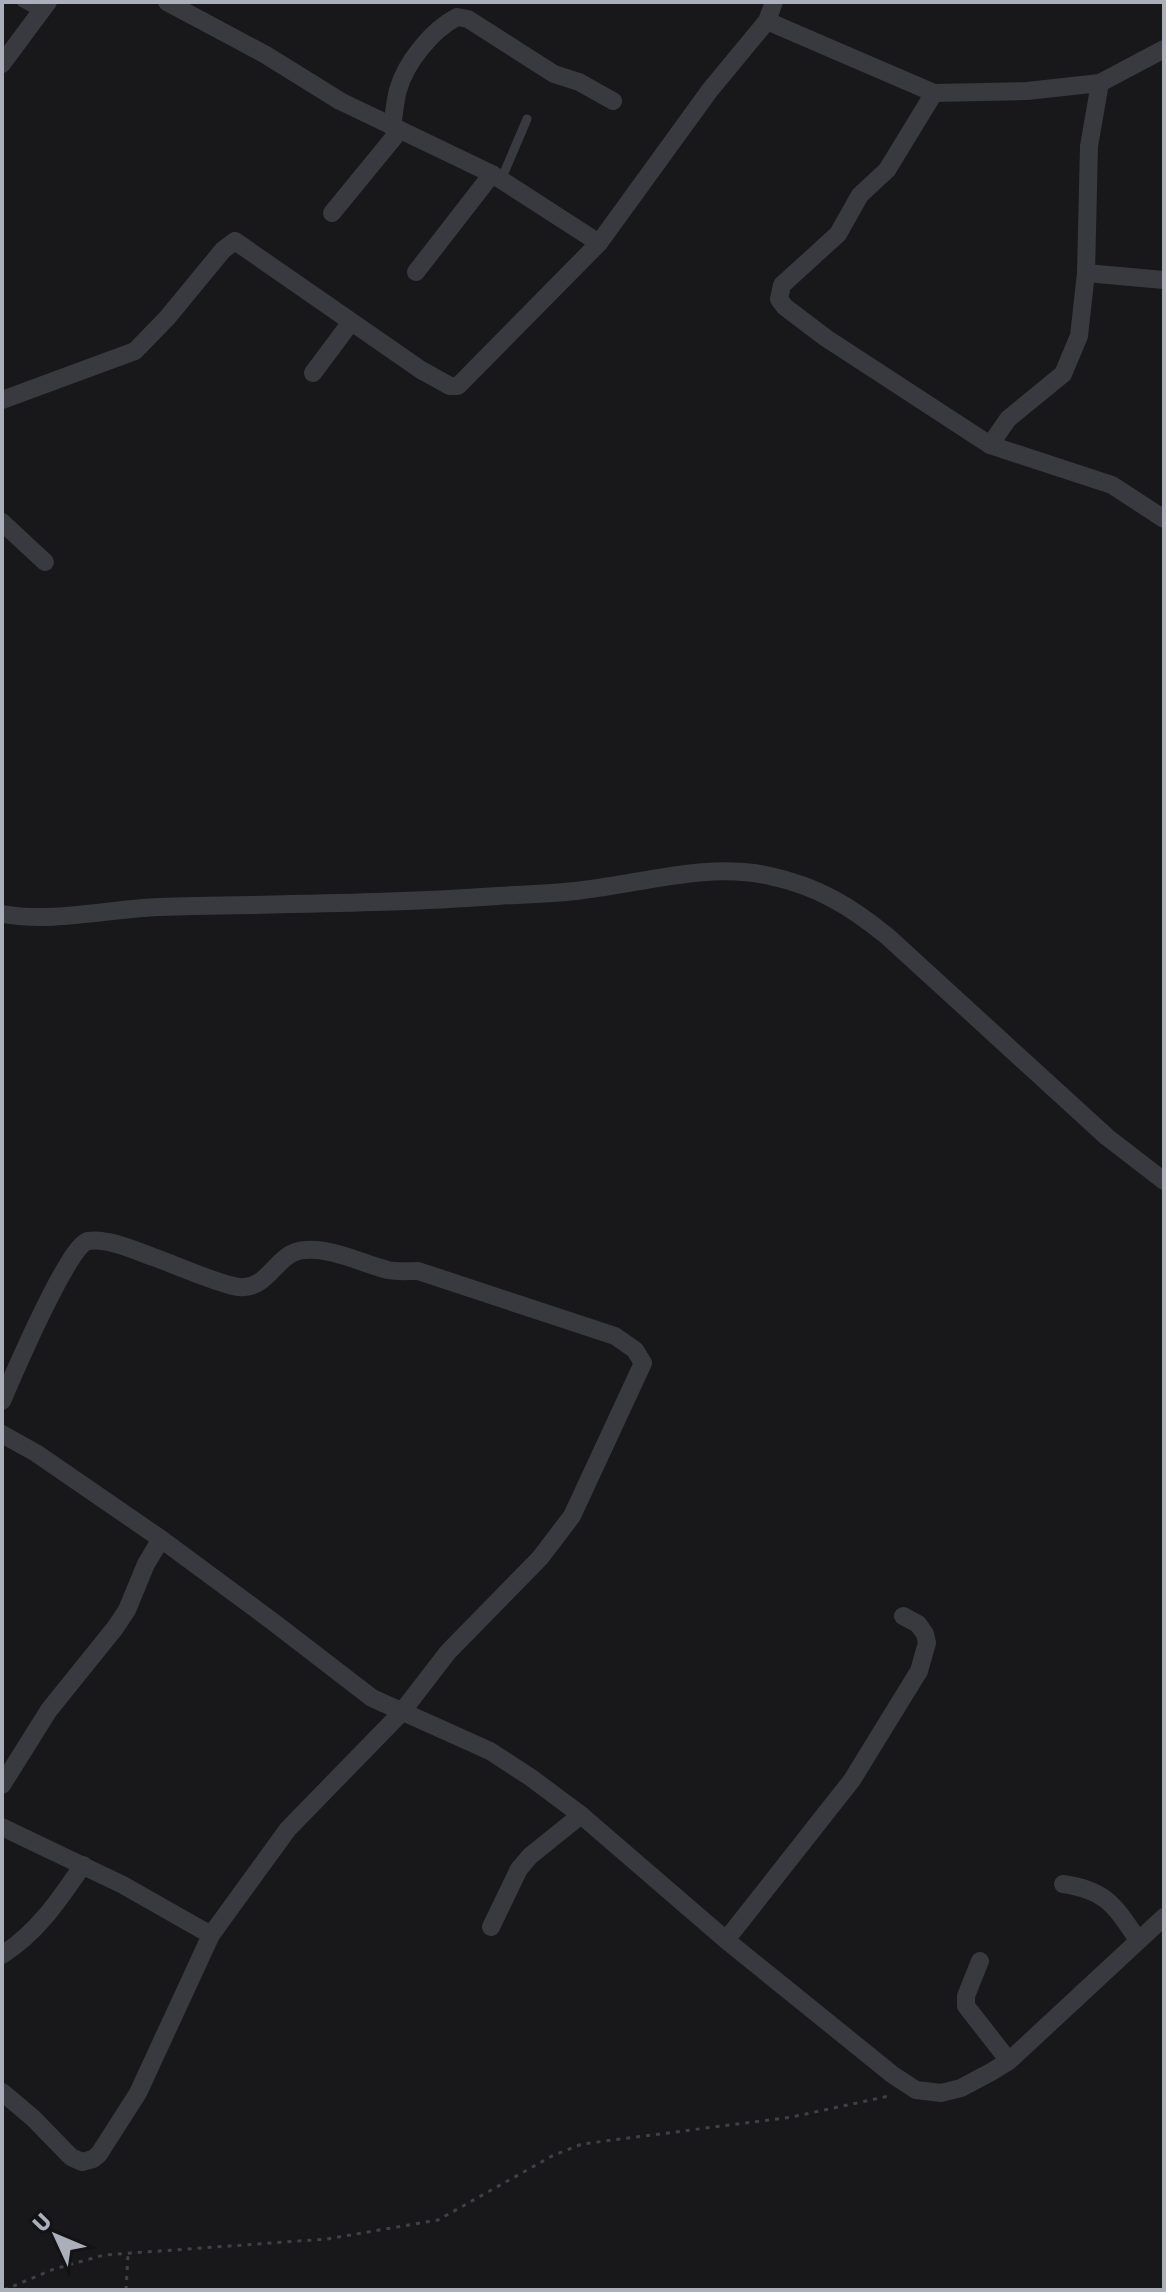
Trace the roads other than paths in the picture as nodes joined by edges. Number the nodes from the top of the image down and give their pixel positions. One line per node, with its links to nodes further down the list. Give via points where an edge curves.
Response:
1 (21, 2): 4 (lane)
2 (774, 2): 5 (street)
3 (179, 5): 12 (street, via 340,101)
4 (45, 7): 7 (street)
5 (767, 21): 9 (street); 15 (street)
6 (1164, 49): 8 (street)
7 (2, 64)
8 (1100, 83): 9 (street); 17 (street, via 1089,146)
9 (934, 93): 22 (street, via 887,170 860,195 838,234 782,285 779,299 826,338)
10 (613, 101): 12 (street, via 554,74 457,17 431,36 410,65 398,88)
11 (527, 119): 13 (lane)
12 (396, 128): 13 (street); 14 (street)
13 (497, 177): 15 (street); 16 (street)
14 (332, 213)
15 (599, 243): 19 (street, via 458,386 421,370)
16 (416, 272)
17 (1086, 273): 18 (street); 22 (street, via 1079,336 1063,374 1008,419)
18 (1164, 280)
19 (351, 322): 20 (street); 21 (street, via 235,241 135,351)
20 (313, 373)
21 (2, 400)
22 (990, 445): 23 (street, via 1112,485)
23 (1164, 519)
24 (2, 522): 25 (street)
25 (45, 562)
26 (2, 914): 27 (street, via 435,900 583,890 675,875 768,875 852,907 1107,1137)
27 (1164, 1181)
28 (2, 1401): 32 (street, via 62,1276 79,1247 89,1241 120,1246 238,1287 259,1284 287,1255 304,1249 328,1252 457,1283 631,1346 643,1363 572,1516 530,1569 448,1652)
29 (2, 1434): 30 (street)
30 (161, 1539): 32 (street, via 372,1698); 33 (street, via 127,1610 49,1710)
31 (903, 1616): 41 (street, via 925,1634 919,1671 852,1780)
32 (401, 1713): 34 (street, via 490,1751); 40 (street, via 288,1829)
33 (2, 1785)
34 (581, 1815): 39 (street, via 519,1869); 41 (street)
35 (2, 1827): 36 (street)
36 (83, 1865): 40 (street); 43 (street, via 31,1934)
37 (1063, 1884): 42 (street, via 1099,1894 1119,1911)
38 (1164, 1917): 42 (street)
39 (491, 1927)
40 (211, 1935): 46 (street, via 138,2093 93,2159 71,2157)
41 (726, 1940): 45 (street, via 916,2090 941,2093 961,2088)
42 (1138, 1940): 45 (street)
43 (2, 1955)
44 (980, 1961): 45 (street, via 966,2006)
45 (1009, 2061)
46 (2, 2092)

